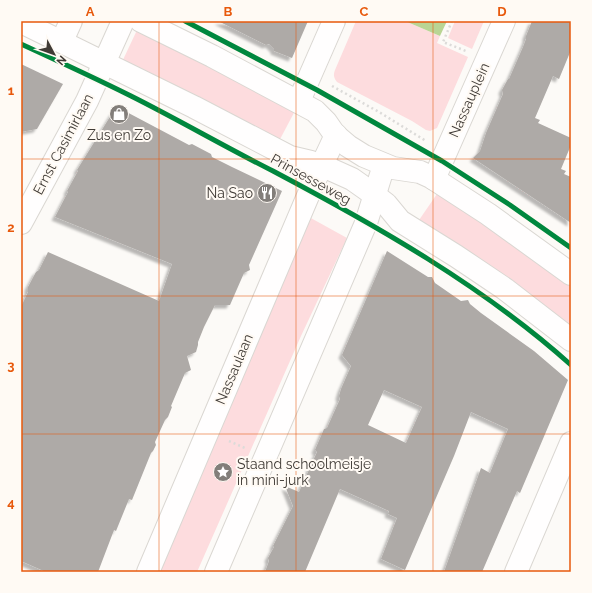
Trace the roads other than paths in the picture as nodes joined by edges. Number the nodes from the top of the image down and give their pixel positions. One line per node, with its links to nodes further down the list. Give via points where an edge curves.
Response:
1 (72, 21): 7 (street)
2 (123, 21): 8 (street, Ernst Casimirlaan)
3 (140, 21): 9 (street)
4 (334, 21): 9 (street)
5 (504, 21): 13 (street, Nassauplein)
6 (21, 22): 7 (street, Prinsesseweg)
7 (62, 41): 8 (street, Prinsesseweg)
8 (104, 62): 12 (street, Prinsesseweg, via 290,157); 15 (street, Ernst Casimirlaan, via 87,101)
9 (299, 101): 10 (street, via 315,111)
10 (336, 135): 11 (street, via 364,156); 12 (street, Nassaulaan)
11 (384, 165): 13 (street, via 420,172); 14 (street)
12 (322, 166): 14 (street, Prinsesseweg, via 352,180); 19 (street, Nassaulaan)
13 (434, 179): 16 (street, via 488,214)
14 (375, 196): 17 (street, Prinsesseweg, via 386,204 400,221 505,289); 20 (street, via 366,223)
15 (21, 223)
16 (571, 274)
17 (571, 340)
18 (571, 443): 21 (street)
19 (148, 572)
20 (216, 572)
21 (516, 572)

